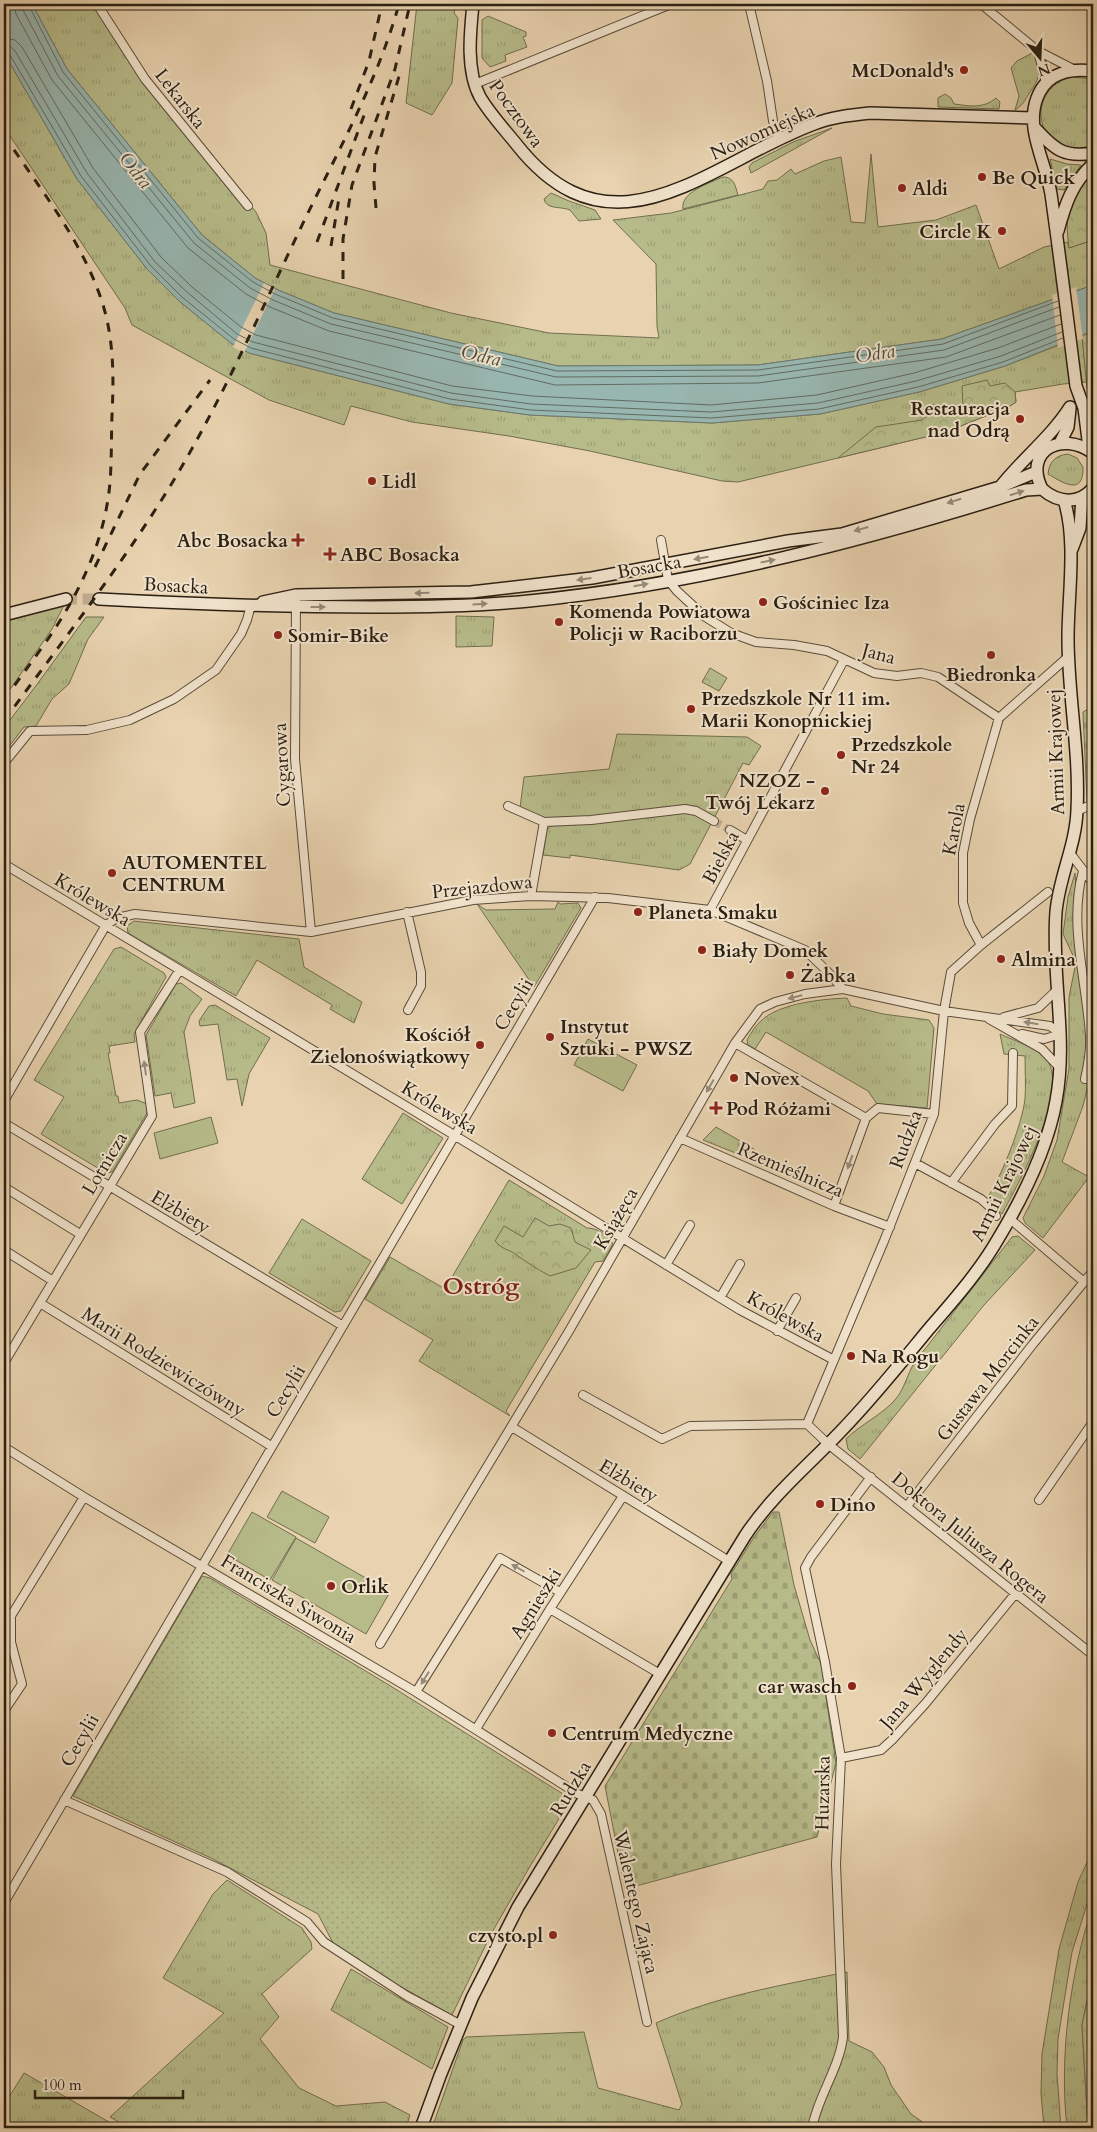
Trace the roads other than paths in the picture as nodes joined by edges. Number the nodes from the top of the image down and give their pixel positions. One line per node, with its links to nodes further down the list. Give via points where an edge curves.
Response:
1 (97, 4): 16 (street, Lekarska, via 145,79)
2 (472, 4): 10 (street, Pocztowa, via 471,54)
3 (671, 4): 10 (street)
4 (749, 4): 12 (street)
5 (981, 4): 6 (street)
6 (1038, 51): 7 (street); 9 (street)
7 (1075, 70): 8 (street); 9 (street, via 1059,74)
8 (1093, 71)
9 (1046, 83): 11 (street, via 1036,98)
10 (475, 84): 15 (street, Pocztowa, via 490,112)
11 (1034, 122): 12 (street, Nowomiejska, via 870,113 816,123); 13 (street, via 1051,145 1059,150 1076,156); 17 (street, via 1049,182)
12 (779, 139): 15 (street, Nowomiejska, via 691,183 644,200 624,203 601,201 578,195)
13 (1093, 153)
14 (1093, 164): 17 (street, via 1068,197)
15 (546, 176)
16 (248, 206)
17 (1057, 241): 18 (street)
18 (1076, 386): 19 (street); 21 (street)
19 (1070, 407): 20 (street, via 1068,427); 23 (street, via 1052,432)
20 (1060, 443): 21 (street, via 1079,445); 22 (street, via 1044,452)
21 (1093, 452)
22 (1036, 472): 23 (street, Bosacka); 25 (street)
23 (1000, 487): 30 (street, Bosacka, one-way to 30, via 842,534)
24 (1093, 488): 26 (street)
25 (1042, 489): 27 (street, via 1050,496); 31 (street, Bosacka, one-way to 25, via 829,548 1026,490)
26 (1082, 497): 27 (street); 29 (street, Armii Krajowej, via 1080,528)
27 (1064, 500): 29 (street, Armii Krajowej)
28 (662, 540): 30 (street)
29 (1071, 552): 38 (street, Armii Krajowej)
30 (666, 564): 31 (street); 32 (street, Bosacka, one-way to 32, via 583,579 471,592)
31 (668, 580): 36 (street, Bosacka, one-way to 31, via 527,601); 39 (street, Jana, via 704,616 731,633 756,642 827,651)
32 (296, 595): 35 (street, Bosacka); 36 (street, Cygarowa)
33 (66, 599): 37 (street)
34 (99, 599): 35 (street, Bosacka)
35 (252, 605): 36 (street, Bosacka); 41 (street, via 243,629 216,670 174,699 130,720 88,730 30,731)
36 (296, 607): 59 (street, Cygarowa, via 295,759)
37 (4, 615)
38 (1069, 656): 40 (street); 44 (street, Armii Krajowej)
39 (844, 660): 40 (street, Jana, via 874,673 897,676 921,673 938,677); 48 (street, Bielska)
40 (999, 718): 60 (street, Karola, via 963,853 963,903)
41 (4, 763)
42 (1093, 804): 44 (street)
43 (508, 806): 46 (street)
44 (1077, 811): 49 (street, Armii Krajowej)
45 (714, 821): 46 (street, via 685,809)
46 (544, 822): 54 (street)
47 (730, 830): 48 (street)
48 (747, 840): 56 (street, Bielska)
49 (1070, 853): 51 (street); 62 (street, Armii Krajowej, via 1056,910)
50 (4, 864): 58 (street, Królewska)
51 (1083, 871): 52 (street); 73 (street, via 1078,921 1090,1038)
52 (1093, 883)
53 (1048, 892): 60 (street, Rudzka)
54 (531, 896): 55 (street, Przejazdowa); 57 (street, Przejazdowa, via 472,900)
55 (595, 897): 56 (street, Przejazdowa); 78 (street, Cecylii)
56 (710, 910): 63 (street, Przejazdowa, via 805,950)
57 (407, 912): 59 (street, Przejazdowa); 64 (street, via 421,972 421,986)
58 (106, 925): 59 (street, Przejazdowa, via 117,918 135,914); 61 (street, Królewska); 74 (street)
59 (311, 932)
60 (981, 945): 65 (street, Rudzka, via 951,972)
61 (179, 971): 78 (street, Królewska); 83 (street, Lotnicza, one-way to 61, via 152,1116 140,1032)
62 (1058, 988): 67 (street, Książęca, via 1034,1010); 69 (street, Armii Krajowej)
63 (844, 990): 65 (street, Książęca); 70 (street, Książęca, one-way to 70, via 805,994 760,1009)
64 (408, 1010)
65 (944, 1010): 66 (street, Książęca); 75 (street, Rudzka)
66 (988, 1018): 67 (street, Książęca); 68 (street, Książęca)
67 (999, 1018): 69 (street, Książęca, one-way to 67, via 1050,1026)
68 (1012, 1032): 69 (street, Książęca, via 1044,1039); 72 (street, Książęca, via 1042,1049)
69 (1061, 1034): 72 (street, Armii Krajowej)
70 (735, 1044): 76 (street); 79 (street, Książęca, one-way to 79)
71 (1013, 1053): 81 (street, via 1012,1106)
72 (1060, 1068): 86 (street, Armii Krajowej, via 1057,1100 1048,1132)
73 (1085, 1079)
74 (4, 1101)
75 (934, 1114): 76 (street, via 878,1108); 80 (street, Rudzka)
76 (866, 1118): 84 (street, one-way to 84)
77 (4, 1123): 83 (street, Elżbiety)
78 (454, 1134): 90 (street, Królewska); 100 (street, Cecylii)
79 (680, 1138): 84 (street, Rzemieślnicza); 90 (street, Książęca)
80 (915, 1163): 81 (street); 88 (street, Rudzka)
81 (951, 1183): 85 (street, via 986,1202)
82 (4, 1187): 89 (street)
83 (109, 1187): 89 (street, Lotnicza); 100 (street, Elżbiety)
84 (834, 1206): 88 (street, Rzemieślnicza)
85 (996, 1216)
86 (1009, 1218): 96 (street); 108 (street, Armii Krajowej, via 964,1287 870,1400)
87 (690, 1225): 93 (street)
88 (890, 1227): 102 (street, Rudzka)
89 (80, 1234): 95 (street, Lotnicza)
90 (622, 1238): 93 (street, Królewska); 107 (street, Książęca)
91 (4, 1250): 95 (street)
92 (740, 1264): 97 (street)
93 (666, 1265): 97 (street, Królewska)
94 (1093, 1271): 96 (street, Gustawa Morcinka)
95 (52, 1280): 99 (street, Lotnicza)
96 (1084, 1282): 115 (street, Gustawa Morcinka)
97 (720, 1298): 101 (street, Królewska)
98 (796, 1298): 101 (street)
99 (40, 1303): 103 (street, Lotnicza); 109 (street, Marii Rodziewiczówny)
100 (343, 1326): 109 (street, Cecylii)
101 (777, 1331): 102 (street, Królewska)
102 (834, 1360): 106 (street, Rudzka)
103 (4, 1363)
104 (583, 1395): 106 (street, via 662,1439 690,1426)
105 (1093, 1422): 114 (street)
106 (807, 1424): 108 (street)
107 (512, 1427): 112 (street, Elżbiety); 123 (street, Książęca)
108 (828, 1444): 111 (street, Doktora Juliusza Rogera); 116 (street, Rudzka, via 759,1516)
109 (271, 1446): 117 (street, Cecylii)
110 (4, 1447): 113 (street, Franciszka Siwonia)
111 (871, 1477): 115 (street, Doktora Juliusza Rogera); 129 (street, Huzarska, via 806,1568)
112 (623, 1496): 116 (street, Elżbiety); 118 (street, Agnieszki)
113 (84, 1497): 117 (street, Franciszka Siwonia); 121 (street)
114 (1039, 1500)
115 (907, 1506): 119 (street, Doktora Juliusza Rogera)
116 (729, 1561): 125 (street, Rudzka)
117 (202, 1565): 126 (street, Franciszka Siwonia); 131 (street, Cecylii)
118 (560, 1592): 120 (street, Agnieszki); 126 (street, one-way to 126, via 500,1558)
119 (1015, 1594): 124 (street, Doktora Juliusza Rogera); 129 (street, Jana Wyglendy, via 892,1740 881,1750)
120 (550, 1609): 125 (street); 128 (street, Agnieszki)
121 (7, 1613): 122 (street)
122 (7, 1642): 127 (street, via 22,1684)
123 (380, 1644)
124 (1093, 1655)
125 (660, 1674): 130 (street, Rudzka)
126 (416, 1692): 128 (street, Franciszka Siwonia)
127 (4, 1711)
128 (476, 1729): 130 (street, Walentego Zająca)
129 (841, 1758): 136 (street, Huzarska, via 836,1864 843,2037)
130 (585, 1797): 133 (street, Walentego Zająca, via 593,1800 601,1814); 134 (street, Rudzka, via 509,1923)
131 (64, 1800): 132 (street, Cecylii); 134 (street, via 227,1872 307,1922 324,1942)
132 (4, 1903)
133 (647, 2022)
134 (460, 2026): 135 (street, Rudzka)
135 (420, 2128)
136 (812, 2128)

